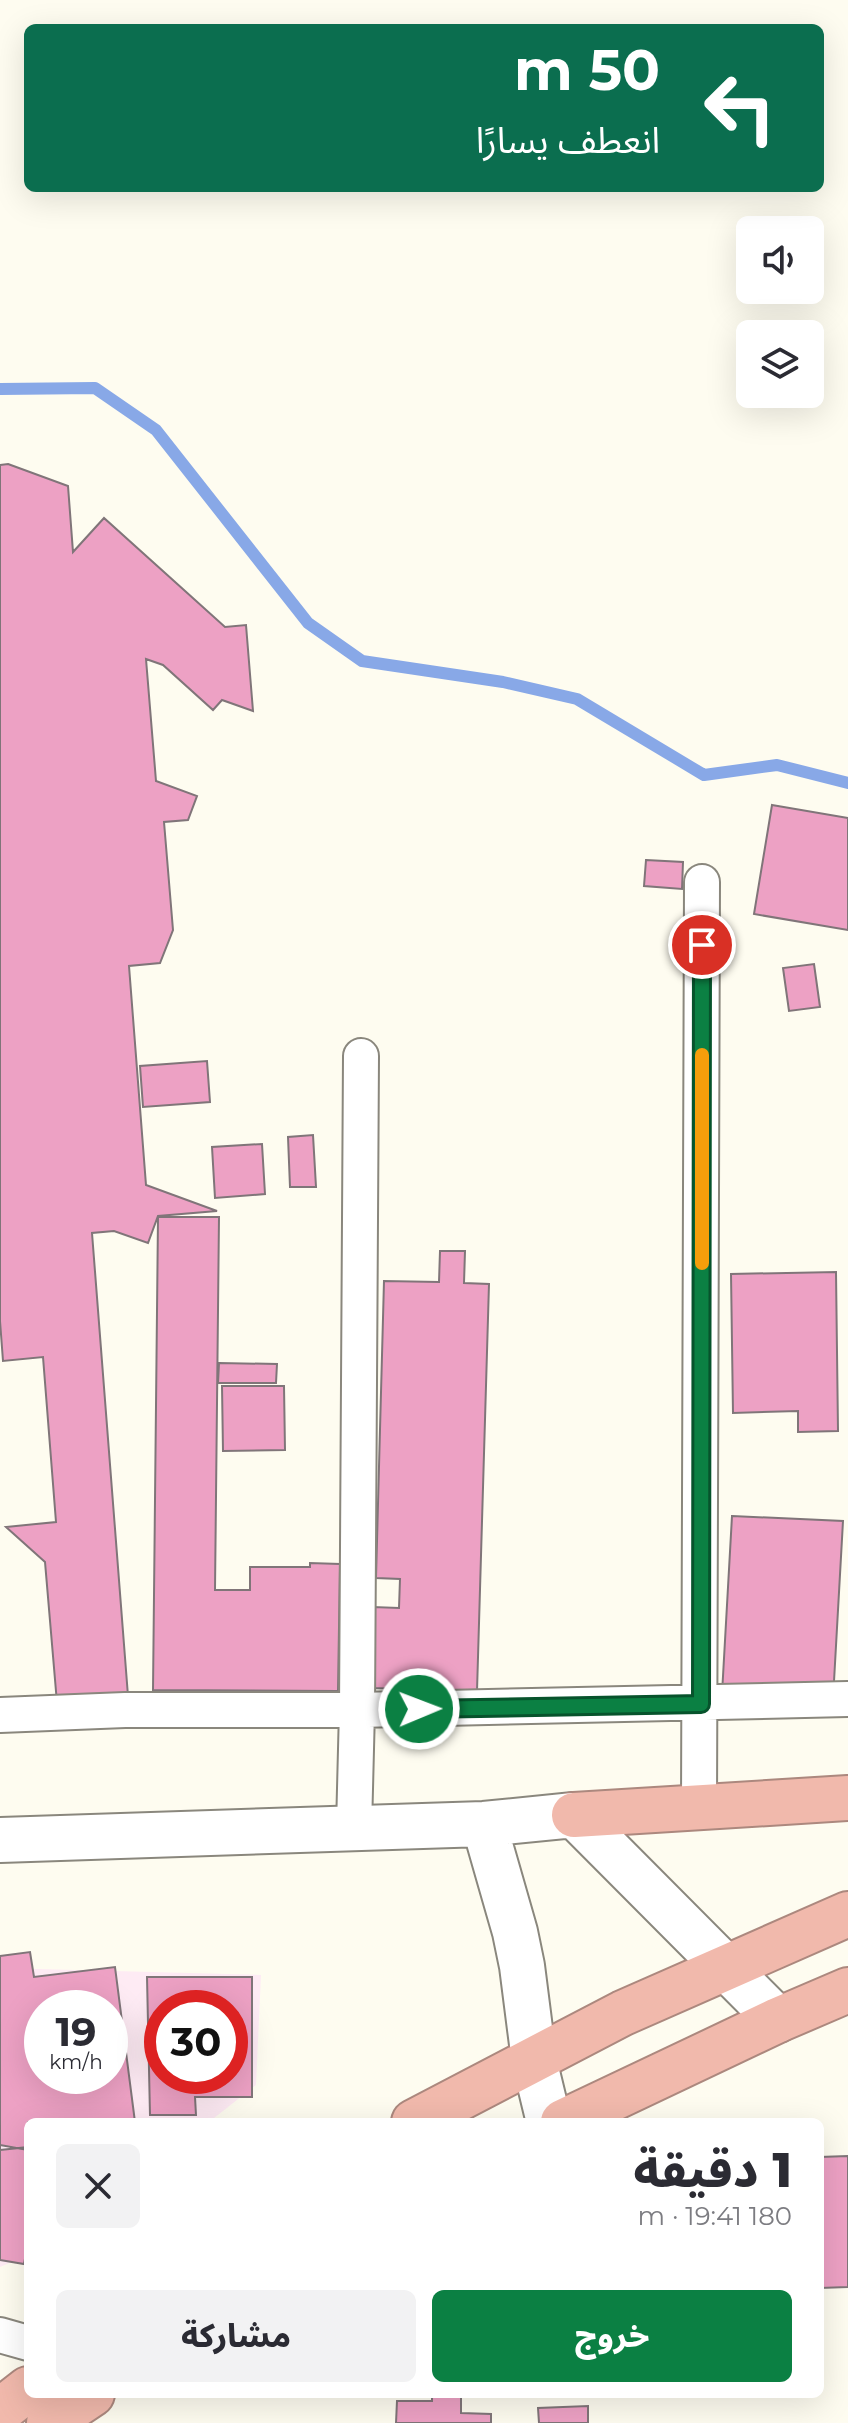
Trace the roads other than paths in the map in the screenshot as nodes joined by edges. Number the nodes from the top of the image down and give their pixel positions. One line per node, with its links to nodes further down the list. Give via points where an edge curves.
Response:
1 (702, 882): 4 (street)
2 (361, 1056): 5 (street)
3 (848, 1699): 4 (street)
4 (701, 1704): 5 (street); 8 (street)
5 (357, 1710): 6 (street); 11 (street)
6 (0, 1715)
7 (848, 1798): 8 (highway)
8 (699, 1807): 9 (highway)
9 (574, 1815): 10 (street); 14 (street)
10 (484, 1824): 11 (street); 17 (street, via 520,1955)
11 (354, 1828): 12 (street)
12 (0, 1840)
13 (848, 1914): 14 (highway)
14 (723, 1967): 16 (street); 17 (highway)
15 (848, 1990): 16 (highway)
16 (778, 2020): 20 (highway)
17 (534, 2060): 18 (highway); 19 (street)
18 (422, 2118)
19 (548, 2118)
20 (571, 2118)
21 (0, 2335): 22 (street)
22 (24, 2342)
23 (24, 2392): 25 (highway)
24 (86, 2398): 26 (highway)
25 (0, 2411)
26 (49, 2423)

